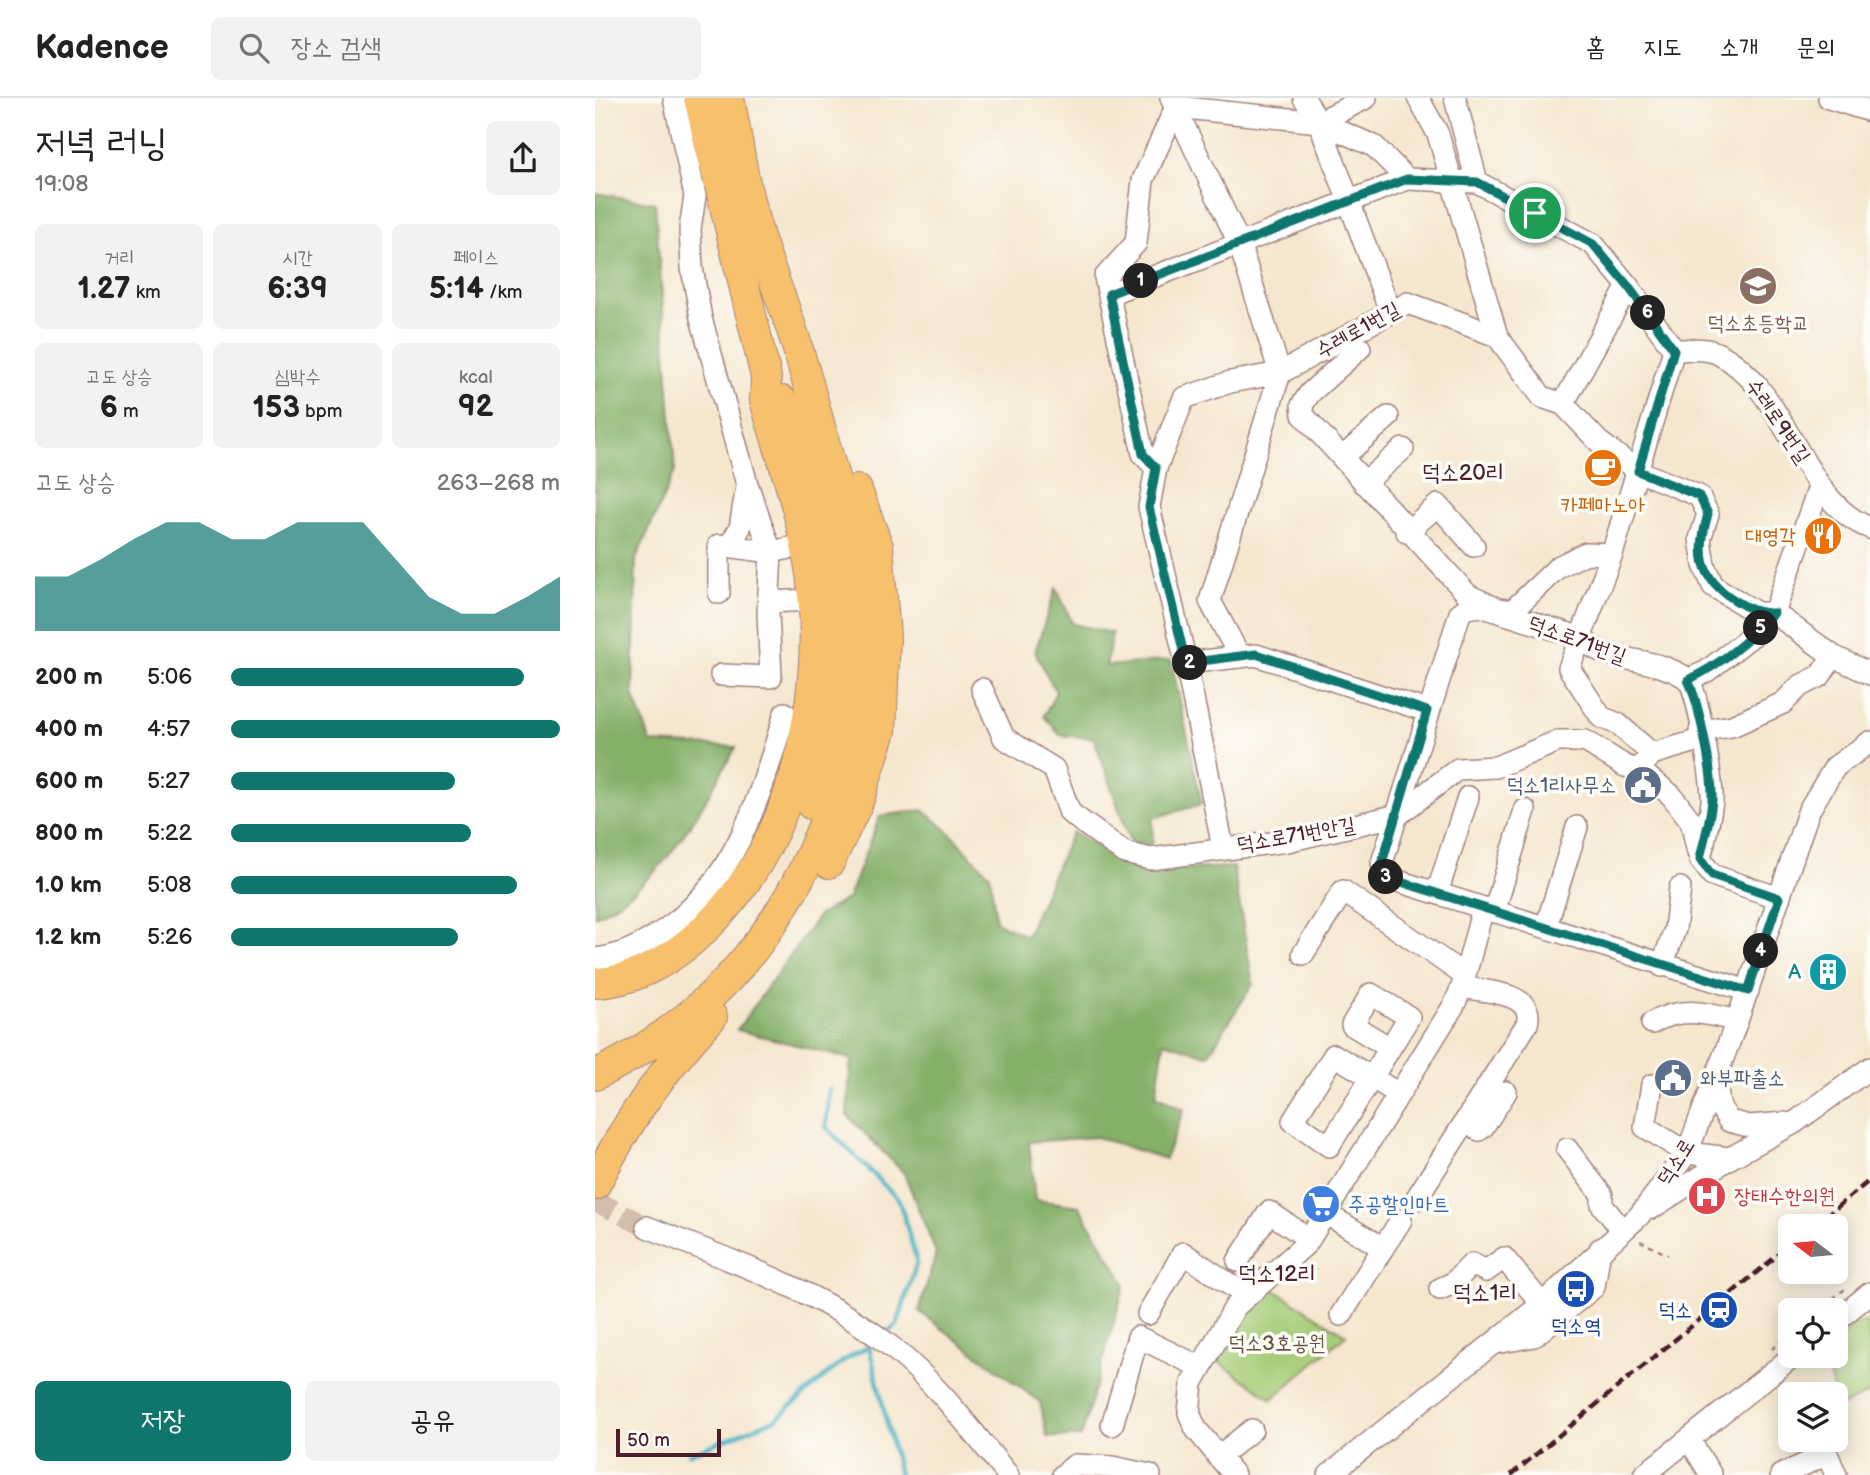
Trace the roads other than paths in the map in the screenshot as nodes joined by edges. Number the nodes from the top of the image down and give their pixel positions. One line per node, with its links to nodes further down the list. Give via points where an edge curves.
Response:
1 (674, 98): 33 (street, via 695,196 690,229 699,306)
2 (699, 98): 25 (highway)
3 (729, 98): 21 (highway, via 757,230)
4 (1304, 98): 11 (street)
5 (1366, 98): 11 (street)
6 (1418, 98): 13 (street, via 1438,134)
7 (1454, 98): 14 (street)
8 (1829, 98): 10 (street)
9 (1175, 101): 11 (street); 16 (street); 18 (street, via 1143,180 1136,243 1105,277)
10 (1870, 111)
11 (1319, 122): 12 (street, via 1374,146); 15 (street)
12 (1407, 179): 13 (street); 15 (street)
13 (1453, 180): 14 (street); 20 (street)
14 (1477, 182): 17 (street, via 1593,244)
15 (1349, 202): 16 (street); 19 (street)
16 (1239, 243): 18 (street); 24 (street)
17 (1628, 286): 23 (street); 26 (street)
18 (1109, 294): 30 (street, via 1143,454)
19 (1390, 311): 20 (street, 수레로1번길, via 1408,303); 24 (street, 수레로1번길)
20 (1497, 336): 26 (street, via 1542,397)
21 (795, 340): 82 (highway, via 864,592 866,638 845,763 820,838 782,912 747,959 706,1004 664,1036); 92 (highway, via 841,445 878,547 885,637 881,731 858,802 826,869 766,956 664,1069 625,1126)
22 (1360, 348): 29 (street, via 1302,405 1303,415)
23 (1674, 350): 31 (street); 34 (street, 수레로9번길, via 1716,353 1749,375 1808,463)
24 (1280, 373): 30 (street, 수레로1번길, via 1230,382 1184,398); 48 (street, via 1210,601)
25 (766, 377): 37 (highway, via 765,400); 80 (highway, via 790,417 820,499 838,568 841,633 821,772 801,836 772,895 731,952 693,992 653,1023)
26 (1563, 404): 31 (street, via 1599,442)
27 (1388, 417): 29 (street)
28 (1403, 449): 32 (street)
29 (1343, 457): 32 (street)
30 (1156, 468): 49 (street, 수레로1번길, via 1149,507)
31 (1638, 471): 41 (street); 45 (street, via 1699,496 1708,514 1700,539 1713,586 1757,613)
32 (1364, 483): 36 (street)
33 (747, 484): 39 (street, via 740,528); 40 (street)
34 (1819, 488): 35 (street, 수레로9번길, via 1853,521); 45 (street)
35 (1870, 528)
36 (1407, 532): 38 (street, via 1438,505); 41 (street, via 1468,595 1512,611 1558,567 1586,553)
37 (804, 545): 40 (street); 43 (highway)
38 (1474, 546)
39 (729, 547): 40 (street); 42 (street, via 719,545)
40 (771, 552): 44 (street)
41 (1612, 554): 46 (street)
42 (719, 593)
43 (812, 600): 44 (street); 56 (highway, via 815,642)
44 (769, 602): 52 (street)
45 (1774, 613): 47 (street); 53 (street, via 1707,671)
46 (1582, 638): 53 (street, 덕소로71번길, via 1590,647 1657,665); 55 (street, 덕소로71번길, via 1480,606 1467,608 1455,622); 59 (street, via 1569,668 1601,717 1618,724)
47 (1833, 656): 50 (street); 57 (street, via 1820,677 1783,703)
48 (1240, 657): 49 (street); 55 (street, via 1256,654)
49 (1186, 663): 64 (street, 수레로1번길)
50 (1870, 674)
51 (721, 675): 52 (street)
52 (771, 677): 56 (street)
53 (1688, 680): 57 (street)
54 (982, 689): 64 (street, 덕소로71번안길, via 1005,738 1054,769 1070,813 1125,853 1151,859)
55 (1427, 711): 62 (street)
56 (796, 717): 72 (street, via 719,876 699,903 643,944); 75 (highway, via 781,814 727,909 669,960)
57 (1702, 735): 59 (street); 65 (street, via 1712,800)
58 (1870, 742): 68 (street, 덕소로, via 1835,767 1809,810)
59 (1646, 762): 62 (street, 덕소로71번안길, via 1625,766 1585,741 1558,741 1496,766 1458,769); 65 (street, 덕소로71번안길, via 1691,821)
60 (1468, 797): 67 (street)
61 (1525, 810): 69 (street)
62 (1398, 815): 64 (street, 덕소로71번안길, via 1287,841); 67 (street, via 1382,863 1385,877)
63 (1577, 827): 70 (street)
64 (1223, 848)
65 (1700, 859): 68 (street, via 1712,875)
66 (1680, 888): 73 (street, via 1675,929)
67 (1437, 893): 69 (street)
68 (1779, 898): 76 (street, 덕소로)
69 (1489, 910): 70 (street); 74 (street)
70 (1546, 927): 73 (street)
71 (1303, 954): 74 (street, via 1343,891)
72 (595, 959)
73 (1662, 966): 76 (street)
74 (1463, 981): 86 (street); 87 (street, via 1518,999 1530,1015)
75 (595, 984)
76 (1748, 991): 77 (street, 덕소로)
77 (1737, 1021): 78 (street, via 1698,1011 1671,1013); 83 (street, 덕소로)
78 (1652, 1023)
79 (1390, 1048): 86 (street, via 1371,1078)
80 (595, 1055)
81 (1870, 1068): 88 (street)
82 (595, 1075)
83 (1716, 1079): 88 (street, via 1719,1105 1729,1121 1749,1126); 90 (street, 덕소로)
84 (1652, 1085): 90 (street, via 1645,1127)
85 (1506, 1092): 87 (street, via 1479,1130)
86 (1399, 1094): 94 (street)
87 (1465, 1122): 93 (street)
88 (1794, 1123): 91 (street)
89 (1567, 1149): 97 (street, via 1602,1195 1602,1205)
90 (1687, 1153): 91 (street); 97 (street, 덕소로)
91 (1730, 1158): 97 (street)
92 (595, 1185)
93 (1416, 1199)
94 (1325, 1213): 98 (street); 99 (street)
95 (1401, 1220): 99 (street)
96 (647, 1227): 116 (street, via 798,1289 868,1331 941,1393)
97 (1632, 1227): 100 (street, 덕소로)
98 (1309, 1239): 101 (street, via 1269,1212); 104 (street)
99 (1383, 1248): 108 (street)
100 (1600, 1249): 105 (street, 덕소로); 109 (street, via 1594,1287 1534,1336)
101 (1238, 1261)
102 (1440, 1289): 105 (street, via 1472,1264 1486,1271 1504,1258)
103 (1870, 1293): 106 (street)
104 (1247, 1296): 107 (street, via 1183,1253); 110 (street, via 1235,1307)
105 (1542, 1304): 109 (street, 덕소로)
106 (1848, 1311)
107 (1148, 1314)
108 (1342, 1314)
109 (1494, 1343): 120 (street, 덕소로)
110 (1200, 1367): 112 (street, via 1138,1337); 115 (street, via 1189,1413)
111 (1778, 1368): 114 (street)
112 (1112, 1425)
113 (1252, 1430): 115 (street)
114 (1689, 1439): 121 (street); 122 (street)
115 (1218, 1457): 119 (street)
116 (1008, 1475)
117 (1063, 1475): 118 (street, via 1075,1465)
118 (1150, 1475)
119 (1234, 1475)
120 (1329, 1475)
121 (1644, 1475)
122 (1711, 1475)
123 (1781, 1475): 124 (street, via 1827,1454)
124 (1836, 1475)

